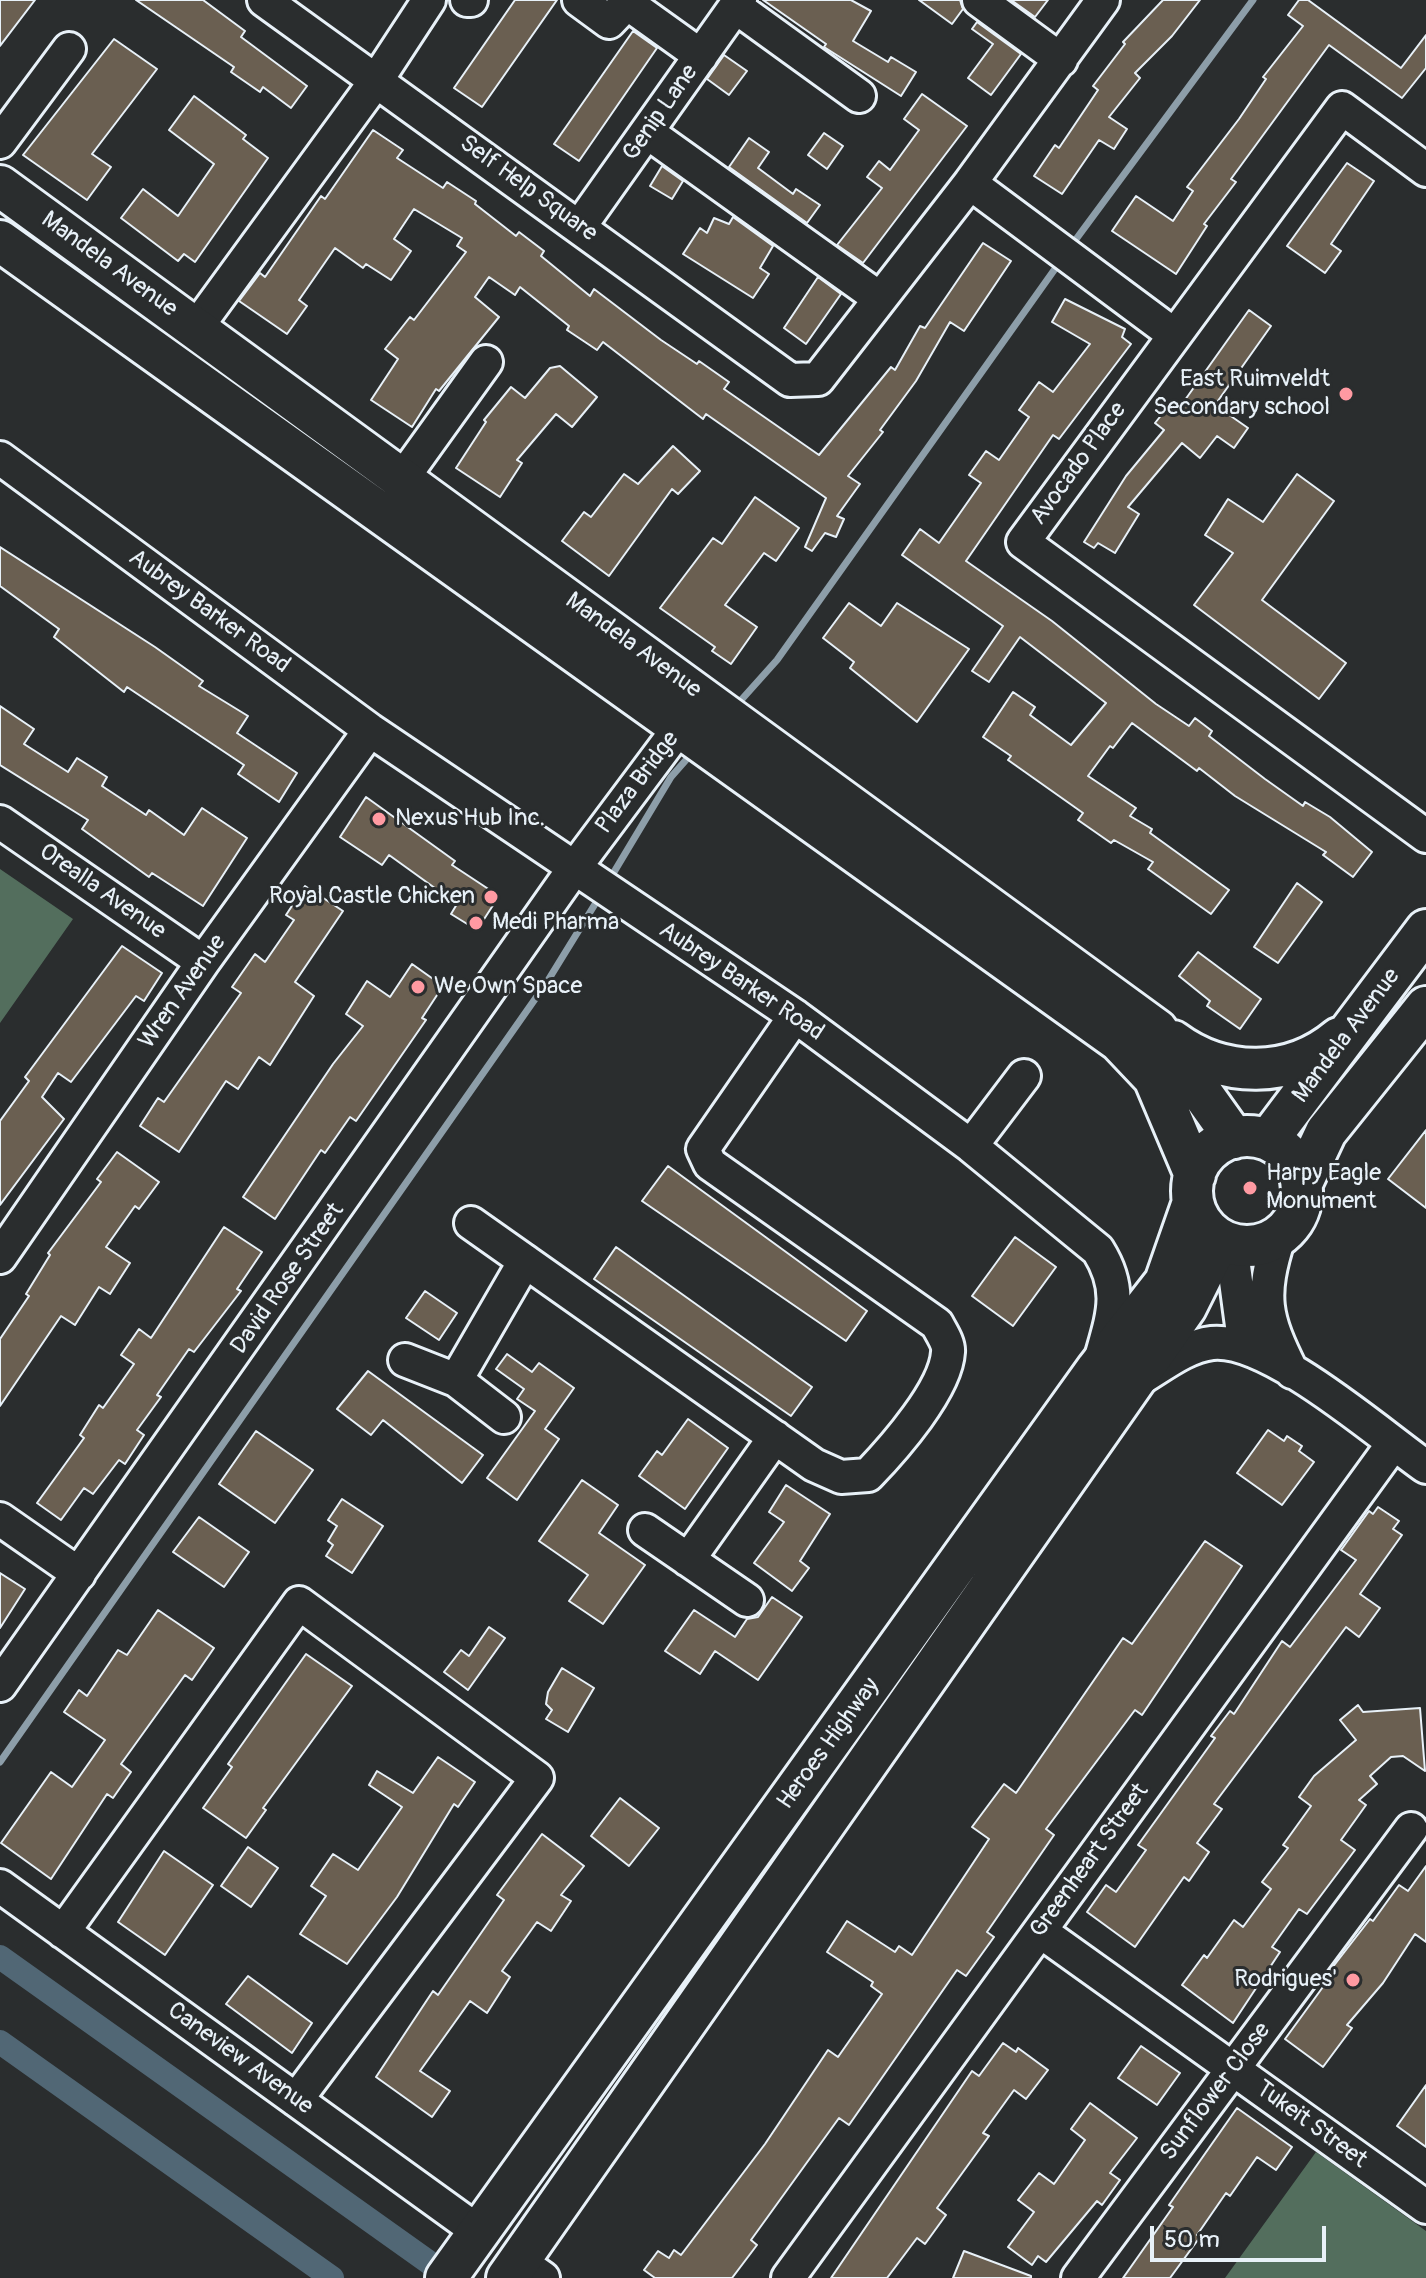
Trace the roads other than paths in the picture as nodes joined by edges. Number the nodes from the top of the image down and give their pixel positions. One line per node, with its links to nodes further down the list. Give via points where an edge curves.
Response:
1 (264, 0): 11 (street, Self Help Square)
2 (429, 0): 11 (street)
3 (579, 0): 6 (street, via 609,22)
4 (979, 0): 10 (street)
5 (1103, 0): 10 (street)
6 (628, 2): 9 (street)
7 (738, 3): 9 (street, Genip Lane); 12 (street)
8 (69, 49): 14 (street)
9 (701, 56): 13 (street, Genip Lane)
10 (1061, 60): 16 (street)
11 (376, 81): 18 (street, Self Help Square); 21 (street)
12 (859, 96)
13 (647, 132): 18 (street, Genip Lane); 20 (street)
14 (0, 142)
15 (1426, 170): 22 (street, Avocado Place, via 1342,108)
16 (970, 183): 20 (street); 22 (street)
17 (0, 186): 21 (main road, Mandela Avenue)
18 (580, 226): 20 (street, Self Help Square, via 790,380 818,379)
19 (0, 241): 26 (main road)
20 (879, 298)
21 (196, 328): 25 (main road, Mandela Avenue)
22 (1173, 334): 29 (street, Avocado Place, via 1023,542)
23 (486, 362): 25 (street)
24 (0, 458): 27 (street, Aubrey Barker Road)
25 (402, 479): 26 (main road, Mandela Avenue)
26 (692, 712): 30 (street, Plaza Bridge); 36 (main road, Mandela Avenue); 41 (main road, via 1119,1041 1154,1078)
27 (370, 730): 30 (street, Aubrey Barker Road); 32 (street, Wren Avenue)
28 (0, 822): 32 (street, Orealla Avenue)
29 (1426, 836)
30 (573, 870): 33 (street, Aubrey Barker Road); 59 (street, David Rose Street)
31 (1426, 930): 35 (main road, Mandela Avenue)
32 (203, 962): 45 (street, Wren Avenue)
33 (795, 1016): 39 (street, Aubrey Barker Road); 53 (street, via 703,1149 706,1156 710,1164 937,1324 949,1348 944,1375 868,1475 841,1477)
34 (1423, 1016): 40 (main road, via 1326,1132)
35 (1357, 1023): 36 (main road, via 1327,1048 1255,1071 1220,1066); 38 (main road, Mandela Avenue)
36 (1157, 1030): 38 (main road, Mandela Avenue)
37 (1024, 1076): 39 (street)
38 (1251, 1139): 40 (main road, via 1284,1150); 41 (main road, via 1217,1145 1203,1158)
39 (971, 1146): 50 (street, Aubrey Barker Road, via 1098,1250 1113,1273)
40 (1302, 1183): 43 (main road, via 1298,1213)
41 (1194, 1188): 44 (main road, via 1198,1217); 50 (main road, Heroes Highway, via 1165,1282)
42 (471, 1223): 46 (street)
43 (1279, 1237): 44 (main road, via 1248,1247); 49 (street, via 1266,1276 1267,1307 1270,1329)
44 (1226, 1242): 47 (street); 50 (main road, Heroes Highway, via 1186,1307)
45 (0, 1257)
46 (525, 1261): 51 (street); 53 (street)
47 (1245, 1348): 49 (street); 50 (street, via 1214,1343 1195,1347)
48 (405, 1360): 51 (street)
49 (1292, 1372): 54 (street)
50 (1115, 1376): 69 (main road, Heroes Highway); 70 (main road, Heroes Highway)
51 (456, 1380): 52 (street)
52 (504, 1417)
53 (775, 1437): 58 (street)
54 (1393, 1444): 55 (street); 64 (street, Greenheart Street)
55 (1426, 1467)
56 (0, 1519): 59 (street)
57 (645, 1530): 58 (street)
58 (688, 1560): 60 (street)
59 (79, 1574): 61 (street, David Rose Street)
60 (747, 1600)
61 (0, 1685)
62 (1411, 1829): 66 (street, Sunflower Close)
63 (0, 1886): 65 (street, Caneview Avenue)
64 (1040, 1931): 66 (street, Tukeit Street); 71 (street, Greenheart Street)
65 (63, 1932): 67 (street, Caneview Avenue); 67 (street, via 299,1603 537,1778)
66 (1233, 2069): 68 (street, Tukeit Street); 72 (street, Sunflower Close)
67 (296, 2100): 69 (street, Caneview Avenue)
68 (1426, 2207)
69 (463, 2254)
70 (523, 2272)
71 (788, 2278)
72 (1078, 2278)

